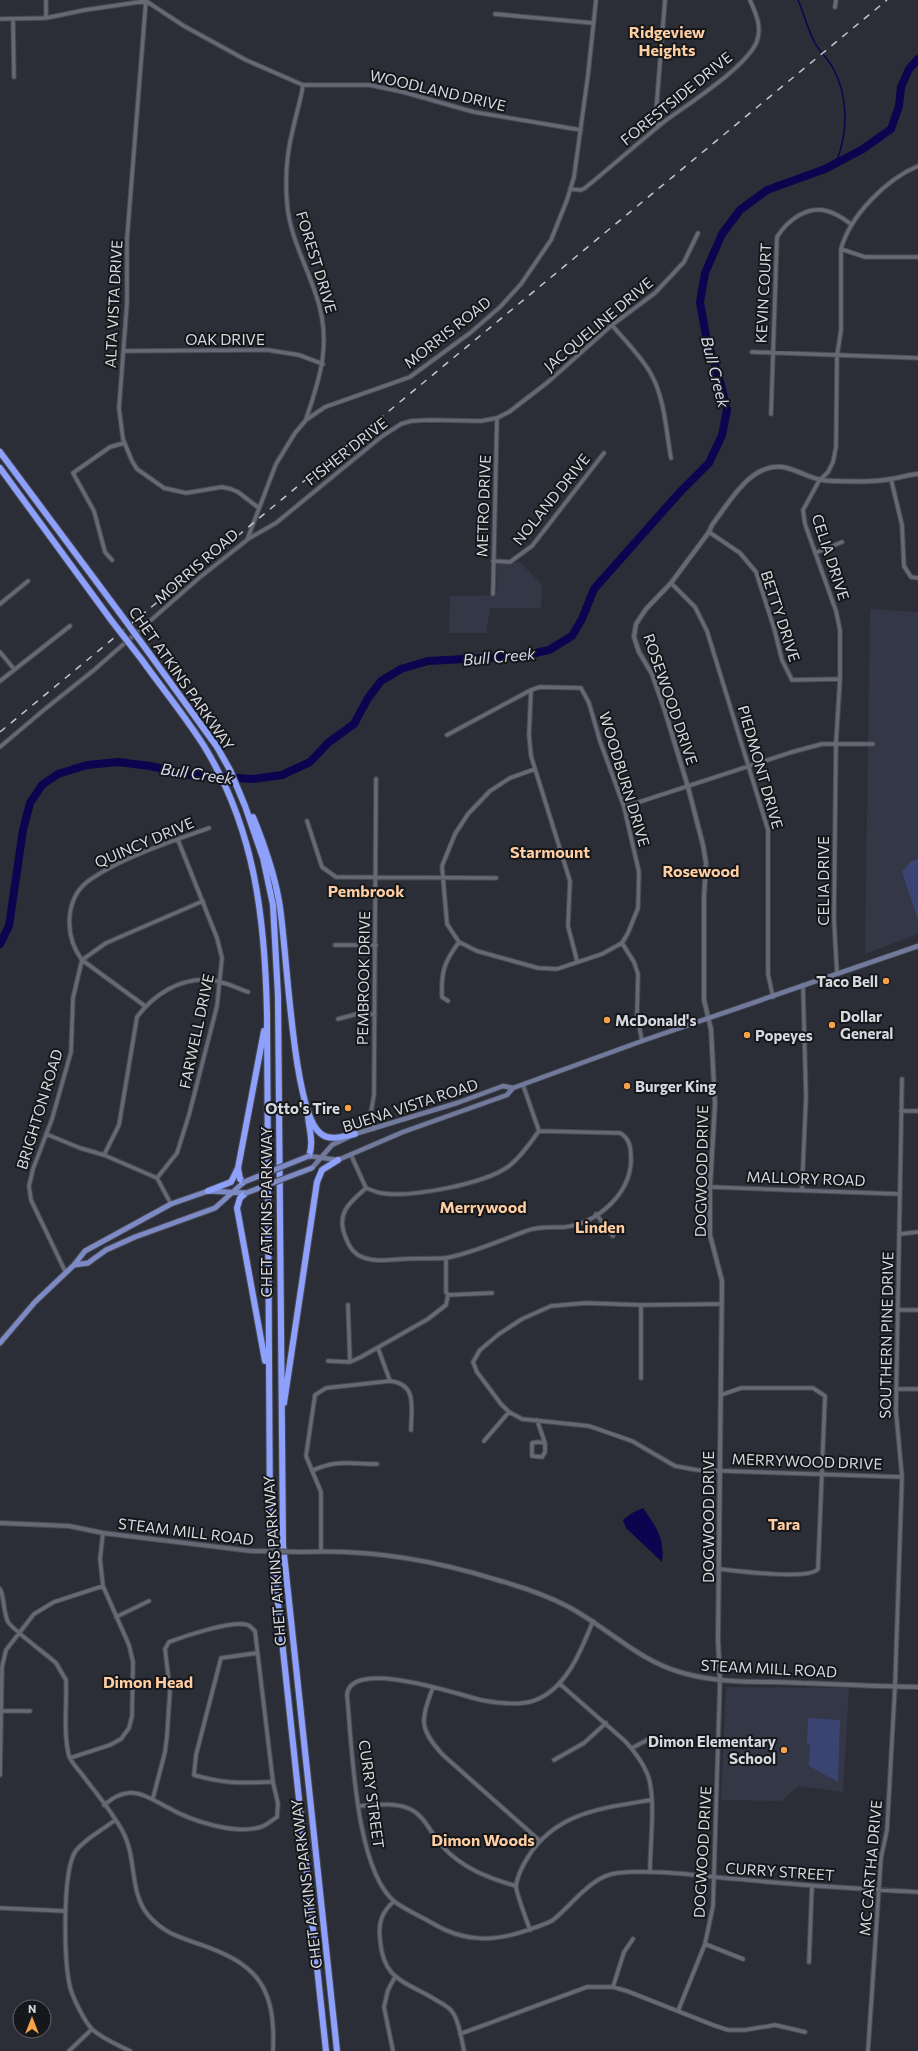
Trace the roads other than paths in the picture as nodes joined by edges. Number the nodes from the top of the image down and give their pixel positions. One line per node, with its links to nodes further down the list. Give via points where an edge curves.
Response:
1 (46, 0): 9 (street)
2 (146, 0): 9 (street); 14 (street, WOODLAND DRIVE, via 184,26 246,60); 24 (street, ALTA VISTA DRIVE, via 128,239)
3 (596, 0): 12 (street, MORRIS ROAD)
4 (665, 0): 15 (street, via 656,112)
5 (750, 0): 15 (street, FORESTSIDE DRIVE, via 759,25 753,48 739,64)
6 (836, 0): 7 (street)
7 (836, 7)
8 (495, 14): 12 (street)
9 (46, 18): 11 (street)
10 (0, 19): 11 (street)
11 (13, 19): 13 (street)
12 (593, 23): 16 (street, MORRIS ROAD)
13 (14, 77)
14 (303, 85): 16 (street, WOODLAND DRIVE, via 370,85 474,112); 29 (street, FOREST DRIVE, via 289,152 287,201 289,220 317,296 324,333)
15 (658, 127): 18 (street, FORESTSIDE DRIVE, via 585,188)
16 (581, 130): 18 (street, MORRIS ROAD)
17 (918, 166): 19 (street, CELIA DRIVE, via 886,186)
18 (570, 189): 32 (street, MORRIS ROAD, via 545,249 521,284 485,320 410,377 325,407)
19 (852, 224): 21 (street, CELIA DRIVE, via 844,237); 26 (street, KEVIN COURT, via 826,210 806,212 794,218 777,237)
20 (698, 233): 23 (street, JACQUELINE DRIVE, via 684,262 672,276 655,293)
21 (841, 249): 22 (street, via 865,257); 27 (street, CELIA DRIVE, via 841,330)
22 (918, 257)
23 (612, 325): 31 (street, JACQUELINE DRIVE, via 548,382 509,412); 36 (street, via 652,375 660,395)
24 (124, 351): 29 (street, OAK DRIVE, via 268,350 299,355); 33 (street, ALTA VISTA DRIVE, via 119,408)
25 (752, 352): 26 (street)
26 (772, 353): 27 (street); 30 (street, KEVIN COURT)
27 (837, 356): 28 (street); 40 (street, CELIA DRIVE, via 836,447 828,472)
28 (918, 358)
29 (323, 364): 32 (street, FOREST DRIVE)
30 (771, 414)
31 (497, 418): 43 (street, FISHER DRIVE, via 481,421 411,421 401,424 276,523); 47 (street, METRO DRIVE)
32 (306, 420): 41 (street, MORRIS ROAD, via 276,464)
33 (124, 443): 41 (street, ALTA VISTA DRIVE, via 137,469 164,488 186,493 231,489); 46 (street, via 110,447 73,473 94,511 105,552)
34 (0, 452): 67 (highway, CHET ATKINS PARKWAY, bridge, via 217,747)
35 (604, 453): 47 (street, NOLAND DRIVE, via 532,546 510,562)
36 (671, 458)
37 (0, 468): 90 (highway, CHET ATKINS PARKWAY, bridge, via 203,746 233,805 249,852 262,914 266,952)
38 (918, 474): 39 (street, ROSEWOOD DRIVE)
39 (891, 479): 40 (street, ROSEWOOD DRIVE); 48 (street, via 902,525 904,566 911,577)
40 (819, 481): 42 (street, ROSEWOOD DRIVE, via 786,468 769,467 746,480); 45 (street, CELIA DRIVE, via 803,510)
41 (259, 508): 43 (street, MORRIS ROAD)
42 (709, 532): 50 (street, ROSEWOOD DRIVE); 56 (street, BETTY DRIVE, via 740,553 756,572 782,660 792,680)
43 (247, 540): 62 (street, MORRIS ROAD)
44 (842, 542): 45 (street)
45 (815, 553): 56 (street, CELIA DRIVE, via 836,611 840,630)
46 (112, 560)
47 (493, 561): 51 (street, METRO DRIVE)
48 (918, 578)
49 (28, 581): 52 (street)
50 (671, 584): 63 (street, PIEDMONT DRIVE, via 695,607 707,631); 66 (street, ROSEWOOD DRIVE, via 646,609 636,624 634,637 639,652 652,674)
51 (493, 594)
52 (0, 604)
53 (70, 626): 55 (street)
54 (0, 652): 55 (street)
55 (14, 669): 57 (street)
56 (840, 679): 60 (street, CELIA DRIVE)
57 (0, 681)
58 (531, 690): 59 (street, WOODBURN DRIVE); 64 (street, via 529,735); 68 (street, WOODBURN DRIVE, via 540,687 581,688 589,703)
59 (446, 735)
60 (836, 743): 61 (street); 63 (street, via 822,744); 83 (street, CELIA DRIVE, via 834,946)
61 (873, 744)
62 (0, 747)
63 (748, 766): 66 (street); 87 (street, PIEDMONT DRIVE, via 768,830 768,974)
64 (535, 769): 73 (street, via 510,778 490,790 468,814 447,850 442,866); 82 (street, via 570,881 568,926)
65 (376, 779): 72 (street, PEMBROOK DRIVE)
66 (688, 786): 68 (street); 93 (street, ROSEWOOD DRIVE, via 706,863 704,1000)
67 (247, 807): 100 (highway, via 271,868 279,902 293,1031 301,1086); 147 (highway, CHET ATKINS PARKWAY, via 266,870 273,905 276,943)
68 (624, 807): 77 (street, WOODBURN DRIVE, via 639,872 638,908)
69 (307, 821): 72 (street, via 318,859 326,872 336,877)
70 (209, 828): 71 (street, QUINCY DRIVE)
71 (178, 840): 75 (street, FARWELL DRIVE); 81 (street, QUINCY DRIVE, via 90,879 79,890 73,900 69,924 72,945)
72 (376, 878): 73 (street); 79 (street, PEMBROOK DRIVE)
73 (444, 878): 74 (street); 76 (street, via 447,924)
74 (496, 878)
75 (203, 901): 81 (street, via 106,943); 84 (street, FARWELL DRIVE, via 222,958)
76 (459, 942): 82 (street, via 476,951 538,968 557,969); 88 (street, via 446,958 443,967 442,997)
77 (622, 943): 82 (street, via 602,954); 94 (street, via 638,974 637,1014)
78 (335, 944): 79 (street)
79 (376, 945): 91 (street, PEMBROOK DRIVE)
80 (918, 946): 83 (main road, BUENA VISTA ROAD)
81 (82, 960): 89 (street, QUINCY DRIVE); 103 (street, BRIGHTON ROAD, via 73,998 71,1052)
82 (577, 961)
83 (837, 974): 85 (main road, BUENA VISTA ROAD)
84 (220, 982): 86 (street); 89 (street, via 209,980 179,985 166,990); 112 (street, FARWELL DRIVE, via 200,1077 185,1128 176,1153)
85 (803, 985): 87 (main road, BUENA VISTA ROAD); 116 (street, via 806,1097)
86 (248, 992)
87 (773, 996): 93 (main road, BUENA VISTA ROAD)
88 (448, 1001)
89 (145, 1006): 105 (street, via 137,1017 120,1125)
90 (267, 1014): 110 (highway); 149 (highway, CHET ATKINS PARKWAY)
91 (375, 1014): 92 (street, via 357,1014); 101 (street, PEMBROOK DRIVE, via 374,1095 371,1112)
92 (338, 1019)
93 (708, 1019): 94 (main road, BUENA VISTA ROAD); 114 (street, DOGWOOD DRIVE, via 711,1029 715,1104)
94 (642, 1041): 96 (main road, BUENA VISTA ROAD)
95 (902, 1079): 98 (street, SOUTHERN PINE DRIVE)
96 (522, 1084): 97 (main road, BUENA VISTA ROAD); 102 (street)
97 (513, 1088): 101 (main road, BUENA VISTA ROAD, via 503,1086 457,1104); 107 (main road, BUENA VISTA ROAD, via 507,1095 403,1132)
98 (901, 1111): 99 (street); 120 (street, SOUTHERN PINE DRIVE)
99 (918, 1111)
100 (308, 1113): 104 (highway, via 319,1133 324,1136 331,1138); 106 (highway, via 311,1150)
101 (374, 1129): 104 (main road, BUENA VISTA ROAD)
102 (539, 1131): 115 (street, via 509,1166 486,1177 452,1188 422,1192 381,1193); 122 (street, via 620,1133 626,1136 631,1156 627,1180 615,1201)
103 (46, 1134): 105 (street); 128 (street, BRIGHTON ROAD, via 29,1186 31,1200)
104 (355, 1134): 108 (main road, BUENA VISTA ROAD, via 332,1145)
105 (104, 1155): 112 (street)
106 (308, 1156): 108 (main road, BUENA VISTA ROAD); 113 (main road, BUENA VISTA ROAD, bridge)
107 (351, 1156): 109 (main road, BUENA VISTA ROAD); 115 (street)
108 (319, 1158): 109 (main road, BUENA VISTA ROAD); 111 (main road, BUENA VISTA ROAD)
109 (338, 1160): 147 (highway, via 322,1170 317,1182)
110 (238, 1168): 113 (highway, via 240,1179); 117 (highway, via 231,1182)
111 (312, 1168): 119 (main road, BUENA VISTA ROAD, bridge)
112 (157, 1178): 121 (street)
113 (244, 1182): 118 (main road, BUENA VISTA ROAD)
114 (710, 1187): 116 (street, MALLORY ROAD); 131 (street, DOGWOOD DRIVE, via 710,1236 722,1281)
115 (366, 1188): 126 (street, via 348,1203 342,1216 343,1230 353,1251 360,1256 378,1261)
116 (802, 1189): 120 (street, MALLORY ROAD)
117 (208, 1191): 118 (main road, BUENA VISTA ROAD); 121 (main road, BUENA VISTA ROAD)
118 (231, 1193): 119 (main road, BUENA VISTA ROAD); 127 (main road, BUENA VISTA ROAD, via 215,1208 135,1237 106,1250 88,1263)
119 (246, 1193): 149 (highway, via 240,1198 237,1208 264,1355)
120 (900, 1194): 124 (street, SOUTHERN PINE DRIVE)
121 (171, 1204): 127 (main road, BUENA VISTA ROAD, via 85,1251)
122 (596, 1214): 125 (street); 126 (street, via 577,1224 527,1230)
123 (918, 1232): 124 (street)
124 (900, 1234): 134 (street, SOUTHERN PINE DRIVE)
125 (613, 1236)
126 (446, 1258): 130 (street)
127 (74, 1265): 128 (main road, BUENA VISTA ROAD)
128 (66, 1273): 136 (main road, BUENA VISTA ROAD, via 44,1292)
129 (492, 1293): 130 (street)
130 (448, 1295): 137 (street, via 446,1305 428,1319)
131 (722, 1304): 133 (street); 144 (street, DOGWOOD DRIVE)
132 (348, 1305): 139 (street)
133 (641, 1305): 140 (street); 145 (street, MERRYWOOD DRIVE, via 560,1304 534,1312 480,1350 473,1362 477,1372)
134 (898, 1310): 135 (street); 142 (street, SOUTHERN PINE DRIVE)
135 (918, 1310)
136 (0, 1343)
137 (378, 1348): 139 (street); 141 (street)
138 (328, 1362): 139 (street)
139 (350, 1362)
140 (641, 1378)
141 (390, 1380): 148 (street, via 399,1382 411,1395); 153 (street, via 326,1388 315,1395 306,1456)
142 (896, 1389): 143 (street); 156 (street, SOUTHERN PINE DRIVE)
143 (918, 1389)
144 (721, 1395): 154 (street, DOGWOOD DRIVE); 155 (street, via 742,1388 813,1388 824,1396)
145 (509, 1412): 146 (street, MERRYWOOD DRIVE, via 522,1419); 150 (street)
146 (537, 1420): 151 (street); 154 (street, MERRYWOOD DRIVE, via 589,1426 632,1441 675,1466)
147 (281, 1422): 212 (highway, CHET ATKINS PARKWAY, via 284,1553)
148 (411, 1430)
149 (269, 1431): 211 (highway, CHET ATKINS PARKWAY, via 270,1529)
150 (484, 1441)
151 (545, 1443): 151 (street, via 532,1443 532,1456 542,1457)
152 (377, 1464): 153 (street, via 333,1462)
153 (312, 1471): 159 (street, via 321,1492)
154 (720, 1471): 155 (street, MERRYWOOD DRIVE); 160 (street, DOGWOOD DRIVE)
155 (822, 1473): 156 (street, MERRYWOOD DRIVE); 160 (street, via 818,1569 812,1573 796,1574)
156 (902, 1476): 171 (street, SOUTHERN PINE DRIVE)
157 (0, 1523): 158 (street, STEAM MILL ROAD, via 69,1526)
158 (103, 1533): 159 (street, STEAM MILL ROAD, bridge, via 251,1551); 161 (street, via 100,1559)
159 (321, 1551): 165 (street, STEAM MILL ROAD, via 385,1555 484,1575 566,1605)
160 (720, 1570): 168 (street, DOGWOOD DRIVE)
161 (103, 1586): 164 (street); 166 (street, via 54,1602 34,1614)
162 (0, 1589): 166 (street, via 3,1592 3,1608 9,1624)
163 (149, 1601): 164 (street)
164 (116, 1617): 178 (street, via 129,1645 133,1662 132,1716 129,1728 121,1739 110,1745)
165 (593, 1621): 168 (street, STEAM MILL ROAD, via 652,1662 682,1673); 169 (street, via 584,1644)
166 (19, 1632): 173 (street, via 6,1650 2,1667); 178 (street, via 56,1663 66,1680 66,1742)
167 (257, 1653): 181 (street); 181 (street, via 221,1658 196,1755 194,1775 241,1784); 182 (street, via 255,1630 248,1625 197,1632 166,1645 170,1690 167,1736)
168 (720, 1680): 171 (street, STEAM MILL ROAD); 189 (street, DOGWOOD DRIVE)
169 (560, 1684): 170 (street, via 545,1695 518,1704 481,1700); 175 (street)
170 (432, 1687): 185 (street, CURRY STREET, via 406,1680 355,1681 347,1689); 187 (street, via 423,1723 426,1734 443,1755)
171 (895, 1687): 172 (street, STEAM MILL ROAD); 192 (street, MC CARTHA DRIVE, via 887,1830 881,1858)
172 (918, 1687)
173 (0, 1711): 174 (street); 180 (street)
174 (30, 1711)
175 (606, 1723): 177 (street); 179 (street, via 584,1743)
176 (653, 1737): 177 (street)
177 (632, 1748): 183 (street, via 647,1775)
178 (70, 1758): 184 (street)
179 (554, 1760)
180 (0, 1776)
181 (273, 1782): 182 (street, via 278,1804 277,1817 262,1826 222,1828 168,1808)
182 (153, 1798): 184 (street, via 129,1792 116,1796)
183 (651, 1800): 187 (street, via 581,1814 569,1819); 188 (street)
184 (104, 1805): 186 (street)
185 (359, 1806): 190 (street, via 388,1804 411,1810 457,1860 493,1880); 194 (street, CURRY STREET, via 374,1872)
186 (115, 1820): 196 (street, via 79,1847 74,1854); 210 (street, via 129,1849 139,1903 148,1915 160,1927 179,1939 238,1960 262,1986 270,2000 274,2028)
187 (540, 1840): 190 (street, via 524,1863)
188 (650, 1872): 189 (street, CURRY STREET); 197 (street, CURRY STREET, via 616,1873 602,1877 550,1921)
189 (715, 1878): 191 (street, CURRY STREET); 199 (street, DOGWOOD DRIVE, via 713,1906)
190 (516, 1886): 197 (street)
191 (812, 1886): 192 (street, CURRY STREET); 201 (street)
192 (879, 1890): 193 (street, CURRY STREET); 215 (street, MC CARTHA DRIVE)
193 (918, 1892)
194 (394, 1901): 197 (street, CURRY STREET, via 447,1932 462,1937 502,1938); 202 (street, via 385,1909 379,1930 380,1948 388,1970)
195 (0, 1908): 196 (street)
196 (64, 1911): 205 (street, via 70,1988)
197 (530, 1930)
198 (633, 1939): 203 (street, via 624,1952)
199 (705, 1944): 200 (street); 204 (street, DOGWOOD DRIVE)
200 (742, 1959)
201 (809, 1962)
202 (395, 1977): 207 (street, via 453,2012); 213 (street, via 388,1990 384,2007)
203 (613, 1987): 204 (street); 207 (street, via 587,1987)
204 (678, 2011): 206 (street, via 728,2030 775,2025)
205 (92, 2030): 208 (street); 209 (street)
206 (805, 2032)
207 (460, 2034): 214 (street)
208 (69, 2051)
209 (130, 2051)
210 (273, 2051)
211 (326, 2051)
212 (337, 2051)
213 (393, 2051)
214 (464, 2051)
215 (868, 2051)

